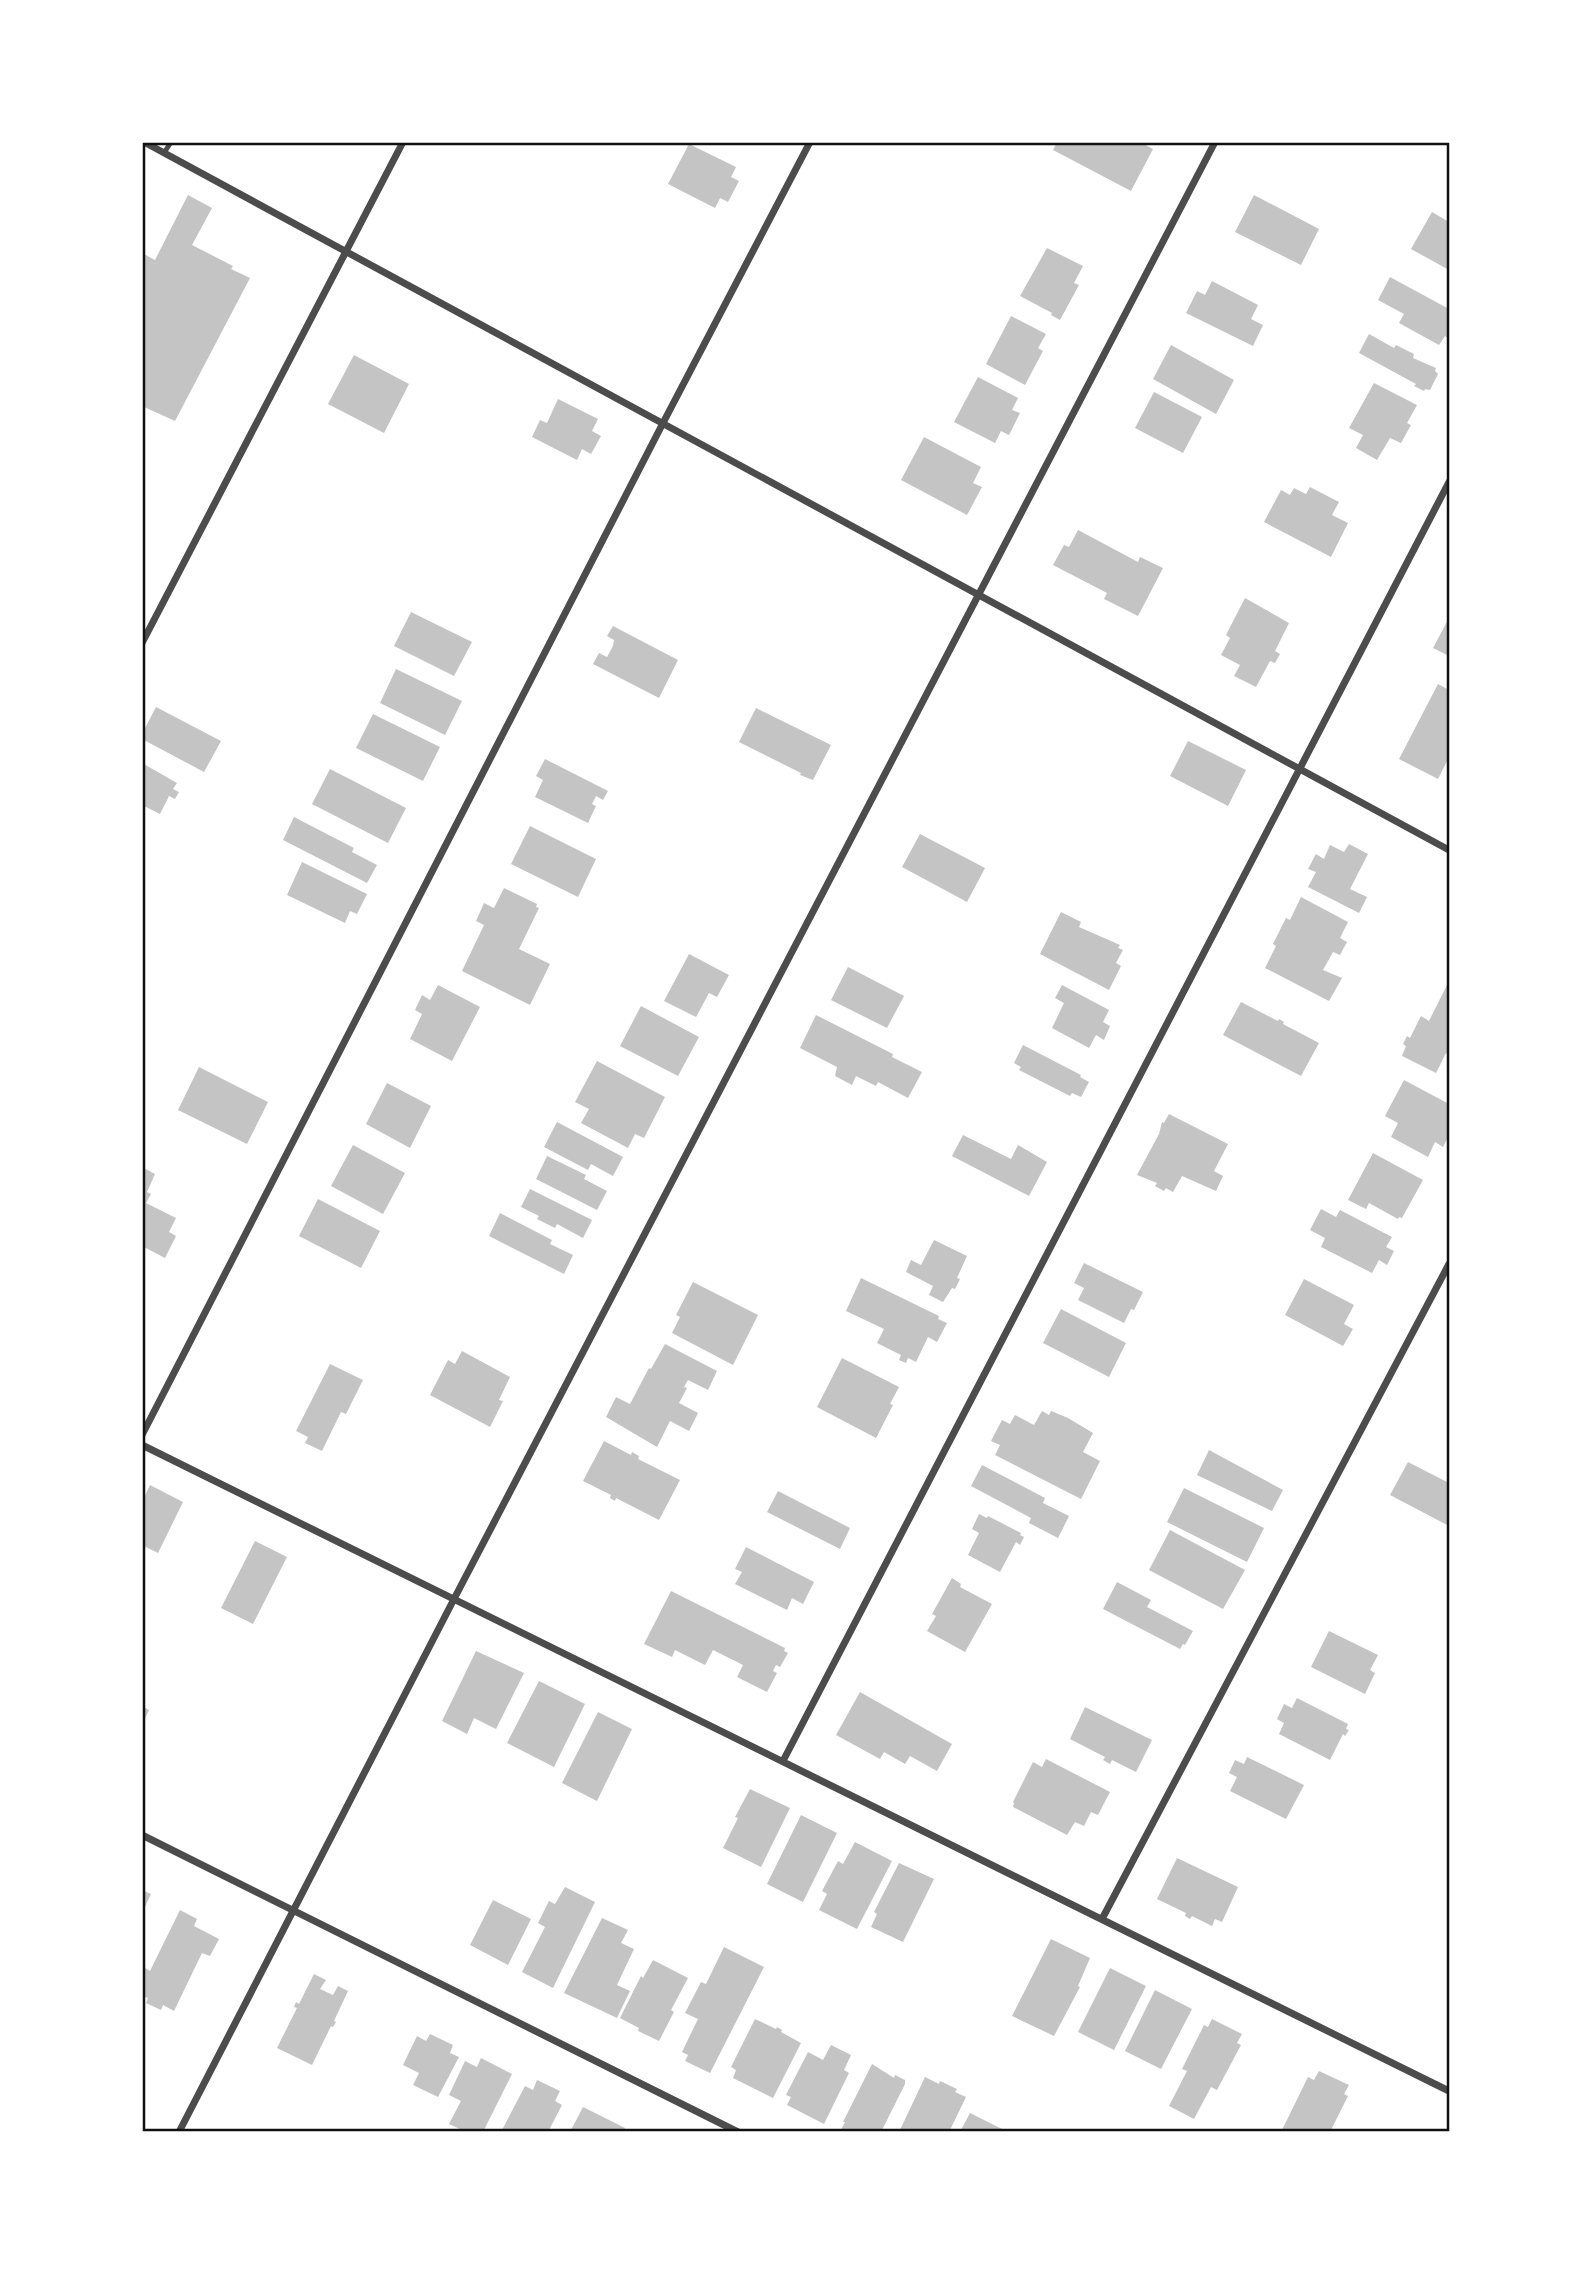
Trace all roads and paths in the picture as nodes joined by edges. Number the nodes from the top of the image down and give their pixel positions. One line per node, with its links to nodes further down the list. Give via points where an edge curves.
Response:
1 (144, 142): 6 (street)
2 (171, 142): 6 (lane)
3 (403, 142): 7 (street)
4 (810, 142): 8 (street)
5 (1215, 142): 10 (street)
6 (164, 153): 7 (street)
7 (345, 251): 8 (street); 11 (street)
8 (663, 423): 10 (street); 15 (street)
9 (1449, 482): 12 (street)
10 (980, 595): 12 (street); 17 (street)
11 (142, 643)
12 (1299, 769): 13 (street); 18 (street)
13 (1449, 850)
14 (1449, 1264): 21 (street)
15 (142, 1435)
16 (142, 1445): 17 (street)
17 (454, 1599): 18 (street); 20 (street)
18 (783, 1761): 21 (street)
19 (142, 1835): 20 (street)
20 (294, 1910): 23 (street); 24 (street)
21 (1102, 1919): 22 (street)
22 (1449, 2091)
23 (179, 2132)
24 (738, 2132)

